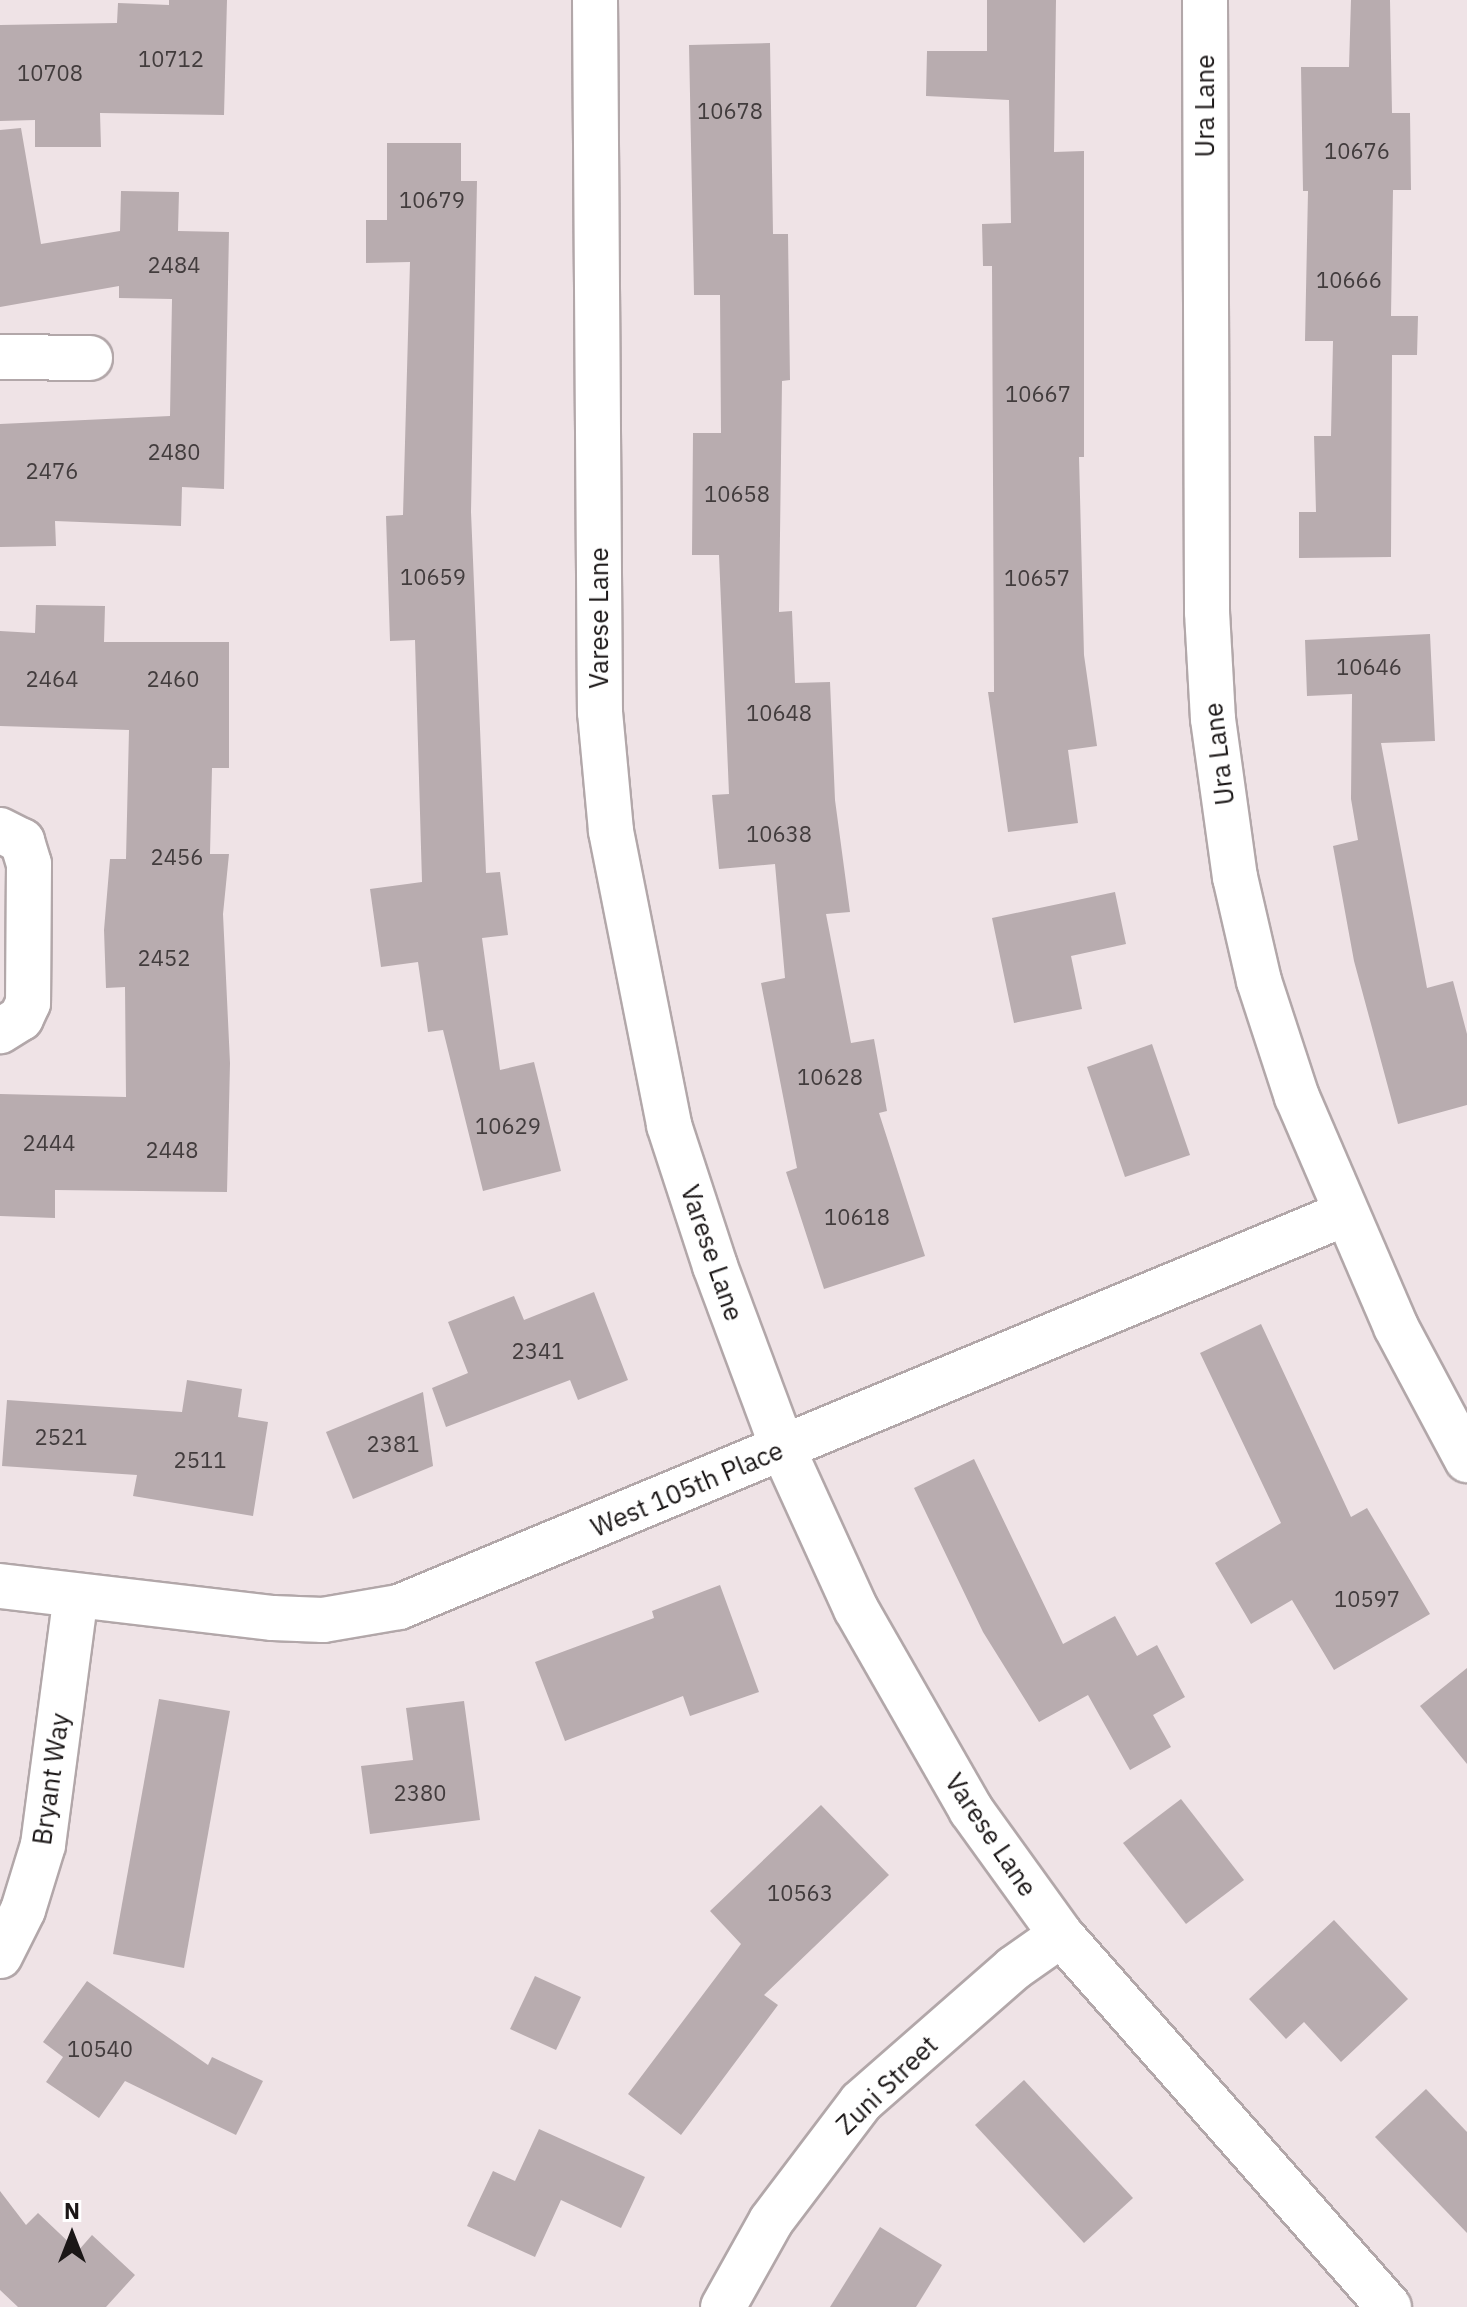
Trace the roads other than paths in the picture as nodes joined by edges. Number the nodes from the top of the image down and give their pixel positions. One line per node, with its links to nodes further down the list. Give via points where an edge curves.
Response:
1 (595, 0): 8 (street, Varese Lane, via 600,712 611,831 669,1125)
2 (1205, 0): 7 (street, Ura Lane, via 1213,719 1235,877 1259,981)
3 (0, 357): 4 (street)
4 (90, 358)
5 (0, 830): 6 (street, via 22,841 29,864 28,1003 21,1018)
6 (0, 1031)
7 (1344, 1214): 8 (street, West 105th Place); 9 (street, Ura Lane)
8 (783, 1449): 11 (street, West 105th Place, via 399,1607 323,1620); 12 (street, Varese Lane, via 856,1609 940,1757)
9 (1467, 1460)
10 (0, 1586): 11 (street, West 105th Place)
11 (76, 1596): 13 (street, Bryant Way, via 43,1845 23,1910)
12 (1061, 1935): 14 (street, Zuni Street, via 1014,1968 861,2102 771,2221); 15 (street, Varese Lane)
13 (0, 1956)
14 (723, 2307)
15 (1389, 2307)

